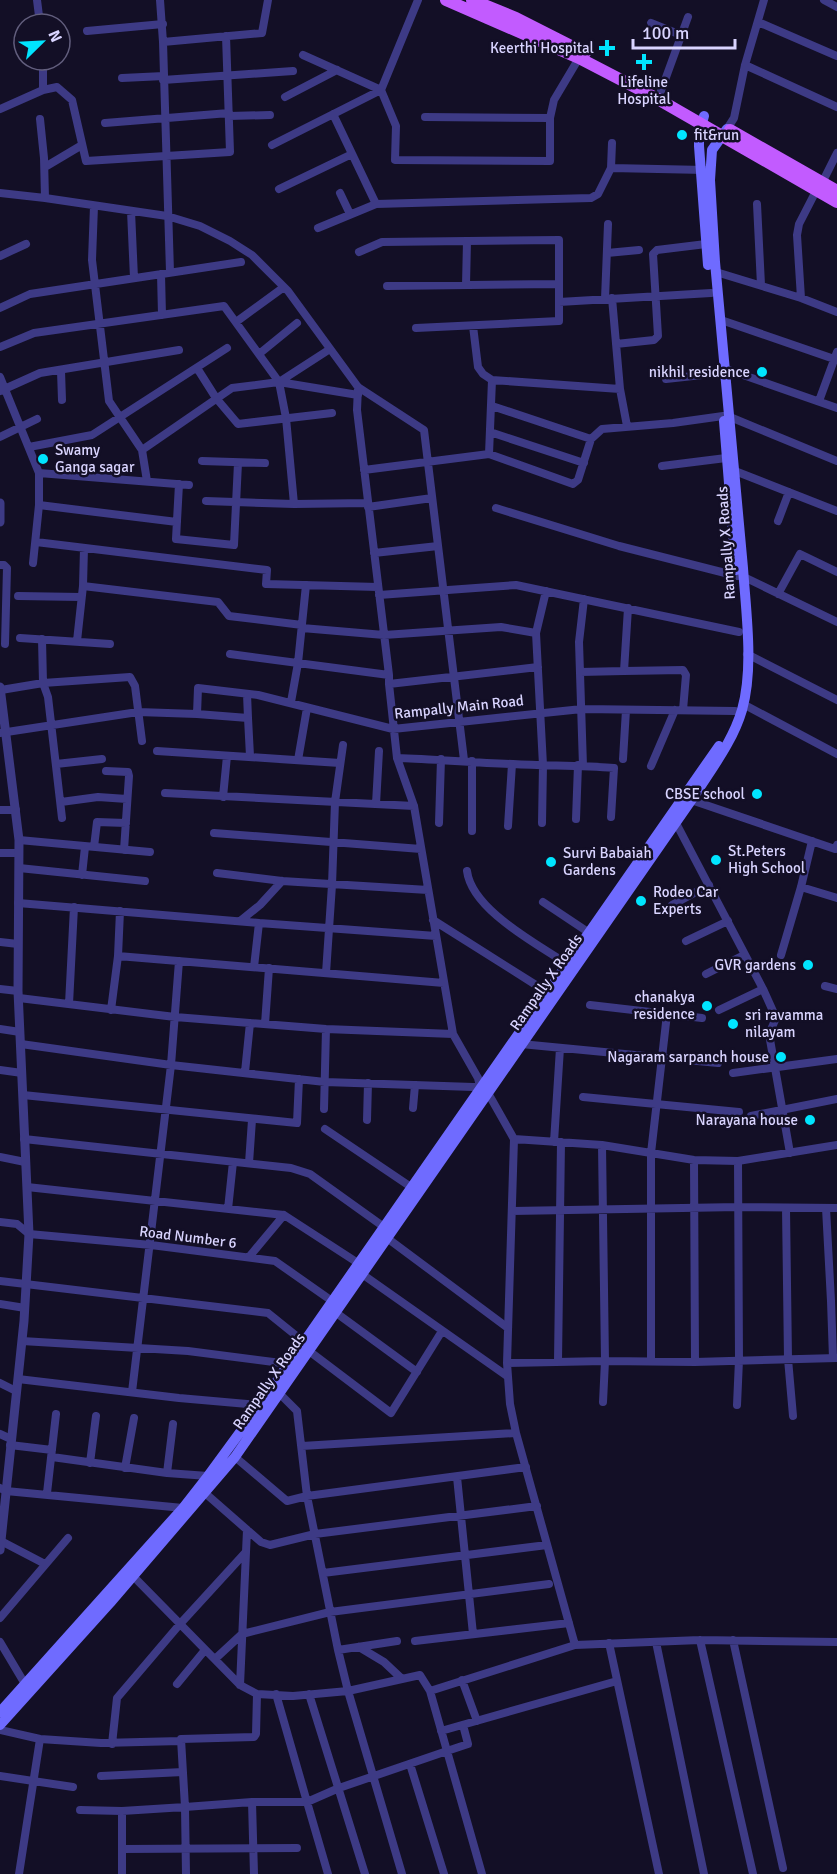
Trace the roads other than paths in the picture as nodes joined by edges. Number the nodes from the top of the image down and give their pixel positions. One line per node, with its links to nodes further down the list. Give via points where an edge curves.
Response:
1 (160, 0): 12 (street)
2 (268, 0): 15 (street, via 262,33)
3 (418, 0): 28 (street)
4 (446, 0): 19 (main road)
5 (472, 0): 29 (main road, via 516,18)
6 (764, 0): 10 (street)
7 (824, 0): 8 (street)
8 (837, 7)
9 (688, 17): 14 (street)
10 (758, 22): 18 (street); 20 (street)
11 (651, 23): 14 (street)
12 (163, 24): 13 (street); 16 (street)
13 (87, 31)
14 (681, 35): 29 (street)
15 (226, 36): 16 (street); 24 (street)
16 (163, 42): 26 (street)
17 (303, 55): 21 (street)
18 (837, 56)
19 (579, 58): 38 (street, via 554,100); 40 (main road)
20 (745, 65): 31 (street); 42 (street, via 734,118)
21 (338, 70): 28 (street); 30 (street)
22 (293, 71): 24 (street)
23 (43, 72): 27 (street)
24 (228, 76): 26 (street); 34 (street)
25 (122, 78): 26 (street)
26 (164, 78): 37 (street)
27 (43, 90): 32 (street); 44 (street, via 57,87 72,100)
28 (381, 90): 33 (street); 38 (street, via 396,126 395,160 550,161)
29 (661, 92): 40 (main road)
30 (285, 97)
31 (837, 107)
32 (0, 109)
33 (333, 114): 45 (street); 47 (street)
34 (229, 115): 35 (street); 37 (street); 48 (street, via 230,152)
35 (270, 115)
36 (425, 117): 38 (street)
37 (165, 118): 41 (street); 48 (street)
38 (550, 118)
39 (40, 119): 49 (street)
40 (702, 120): 42 (main road); 51 (main road, Rampally X Roads, via 699,135)
41 (105, 123)
42 (725, 132): 51 (main road, Rampally X Roads, via 711,150); 52 (main road)
43 (612, 143): 50 (street)
44 (82, 145): 48 (street, via 86,161); 49 (street)
45 (272, 145)
46 (837, 153): 52 (street)
47 (352, 154): 53 (street); 59 (street)
48 (167, 156): 64 (street)
49 (45, 166): 57 (street)
50 (611, 168): 51 (street); 59 (street, via 598,194 591,198)
51 (705, 170): 69 (main road, Rampally X Roads); 75 (main road, Rampally X Roads)
52 (819, 187): 54 (main road); 58 (main road); 86 (street, via 797,235)
53 (279, 189)
54 (837, 191)
55 (0, 193): 57 (street)
56 (340, 193): 63 (street)
57 (45, 198): 61 (street)
58 (837, 202)
59 (376, 204): 63 (street)
60 (757, 204): 81 (street)
61 (94, 206): 62 (street); 78 (street)
62 (131, 211): 64 (street); 77 (street)
63 (350, 214): 66 (street)
64 (167, 216): 76 (street); 83 (street, via 200,226 252,255)
65 (608, 224): 72 (street)
66 (318, 228)
67 (467, 241): 71 (street, via 382,242); 79 (street, via 559,240); 80 (street)
68 (26, 244): 73 (street)
69 (706, 244): 84 (main road, Rampally X Roads); 85 (street, via 657,250 653,254)
70 (639, 250): 72 (street)
71 (359, 252)
72 (607, 253): 87 (street)
73 (0, 256)
74 (241, 262): 76 (street)
75 (716, 272): 81 (street); 92 (main road, Rampally X Roads)
76 (166, 273): 77 (street); 91 (street)
77 (134, 278): 78 (street)
78 (95, 284): 89 (street, via 30,294); 95 (street)
79 (559, 284): 80 (street); 88 (street)
80 (466, 285): 82 (street)
81 (760, 285): 86 (street)
82 (387, 286)
83 (284, 287): 93 (street); 101 (street)
84 (711, 293): 85 (street); 108 (main road, Rampally X Roads)
85 (657, 296): 87 (street); 98 (street, via 657,338)
86 (801, 298): 90 (street)
87 (609, 299): 88 (street); 98 (street)
88 (559, 302): 96 (street, via 559,321)
89 (0, 308)
90 (837, 312)
91 (162, 315): 93 (street, via 224,306); 95 (street)
92 (721, 320): 104 (street); 108 (main road, Rampally X Roads)
93 (236, 322): 103 (street)
94 (297, 323): 103 (street)
95 (100, 324): 99 (street, via 34,333); 105 (street)
96 (473, 326): 97 (street); 111 (street, via 478,367)
97 (416, 328)
98 (616, 344): 113 (street)
99 (0, 347)
100 (227, 348): 106 (street)
101 (330, 349): 112 (street); 115 (street)
102 (179, 350): 105 (street)
103 (259, 354): 112 (street)
104 (836, 357): 118 (street)
105 (104, 364): 107 (street); 123 (street, via 109,401)
106 (197, 368): 116 (street); 123 (street)
107 (61, 371): 114 (street, via 40,373); 117 (street)
108 (723, 371): 110 (street); 118 (street); 122 (main road, Rampally X Roads)
109 (0, 377): 114 (street)
110 (666, 379)
111 (492, 380): 113 (street); 119 (street)
112 (279, 382): 115 (street); 116 (street, via 232,388); 124 (street)
113 (620, 389): 126 (street)
114 (3, 390): 127 (street)
115 (358, 391): 137 (street, via 424,430); 142 (street)
116 (216, 398): 124 (street, via 238,424); 132 (street)
117 (62, 400)
118 (819, 401): 120 (street)
119 (492, 406): 128 (street); 130 (street)
120 (837, 408)
121 (332, 413): 124 (street)
122 (727, 416): 126 (street); 134 (main road, Rampally X Roads); 136 (street); 143 (main road, Rampally X Roads)
123 (119, 418): 131 (street, via 92,435); 132 (street)
124 (286, 418): 152 (street)
125 (37, 419): 127 (street)
126 (627, 426): 130 (street, via 602,429)
127 (21, 427): 129 (street); 131 (street)
128 (490, 432): 133 (street); 140 (street)
129 (0, 437)
130 (591, 439): 140 (street)
131 (29, 447): 144 (street)
132 (142, 450): 145 (street)
133 (489, 454): 137 (street); 140 (street, via 570,484 578,480)
134 (726, 458): 141 (street); 168 (main road, Rampally X Roads)
135 (202, 461): 138 (street)
136 (837, 461)
137 (428, 462): 142 (street); 149 (street)
138 (238, 463): 139 (street); 151 (street)
139 (265, 463)
140 (584, 463)
141 (662, 466)
142 (364, 470): 154 (street)
143 (735, 471): 148 (street); 168 (main road, Rampally X Roads)
144 (39, 473): 145 (street); 153 (street)
145 (147, 481): 146 (street)
146 (180, 484): 147 (street); 160 (street)
147 (189, 485)
148 (789, 492): 157 (street); 158 (street)
149 (432, 498): 154 (street); 162 (street)
150 (206, 501): 151 (street)
151 (236, 502): 152 (street); 160 (street, via 234,545 176,539)
152 (294, 504): 154 (street)
153 (39, 505): 160 (street); 161 (street)
154 (368, 505): 164 (street)
155 (0, 507): 159 (street)
156 (496, 508): 168 (street, via 619,546)
157 (837, 511)
158 (778, 521)
159 (0, 522)
160 (177, 522)
161 (36, 542): 163 (street); 165 (street)
162 (438, 546): 164 (street); 173 (street)
163 (84, 548): 169 (street, via 267,570 266,584); 170 (street)
164 (374, 553): 171 (street)
165 (33, 563)
166 (0, 565): 188 (street, via 7,568)
167 (837, 572): 174 (street, via 800,554)
168 (740, 577): 174 (street); 182 (main road, Rampally X Roads); 191 (main road, Rampally X Roads)
169 (306, 585): 171 (street); 180 (street)
170 (83, 586): 176 (street); 180 (street, via 218,602 229,616)
171 (378, 591): 173 (street); 184 (street)
172 (546, 591): 173 (street, via 516,585); 177 (street); 183 (street)
173 (444, 592): 181 (street)
174 (778, 594): 179 (street)
175 (18, 596): 176 (street)
176 (81, 597): 187 (street)
177 (584, 599): 178 (street); 195 (street)
178 (628, 608): 182 (street); 194 (street)
179 (837, 622)
180 (302, 626): 184 (street); 192 (street)
181 (449, 629): 183 (street, via 501,627); 184 (street); 197 (street)
182 (739, 632): 204 (main road, Rampally X Roads)
183 (536, 633): 193 (street)
184 (384, 635): 196 (street)
185 (20, 638): 186 (street)
186 (42, 639): 187 (street); 198 (street)
187 (77, 641): 189 (street)
188 (5, 644)
189 (110, 644)
190 (230, 654): 192 (street)
191 (747, 654): 202 (street); 204 (main road, Rampally X Roads)
192 (298, 663): 196 (street); 203 (street)
193 (538, 666): 197 (street); 210 (street)
194 (624, 671): 195 (street); 208 (street, via 683,670 686,675)
195 (580, 672): 206 (street)
196 (389, 675): 199 (street)
197 (455, 677): 199 (street); 213 (street)
198 (43, 683): 200 (street); 209 (street, via 130,677); 214 (street)
199 (389, 684): 215 (street)
200 (1, 689): 216 (street)
201 (247, 694): 203 (street, Rampally Main Road); 211 (street, Rampally Main Road, via 198,688); 212 (street)
202 (837, 700)
203 (291, 702): 205 (street, Rampally Main Road)
204 (739, 707): 208 (street, Rampally Main Road); 221 (street); 242 (main road, Rampally X Roads, via 734,731); 291 (main road, Rampally X Roads, via 723,740)
205 (307, 708): 215 (street, Rampally Main Road); 228 (street)
206 (582, 709): 207 (street, Rampally Main Road); 210 (street, Rampally Main Road); 237 (street)
207 (626, 710): 208 (street, Rampally Main Road); 227 (street)
208 (679, 710): 234 (street)
209 (138, 712): 211 (street); 214 (street); 217 (street)
210 (541, 712): 213 (street, Rampally Main Road); 233 (street)
211 (197, 714): 212 (street)
212 (248, 718): 223 (street)
213 (460, 721): 215 (street, Rampally Main Road); 229 (street)
214 (50, 725): 216 (street); 230 (street)
215 (393, 729): 224 (street)
216 (3, 733): 236 (street)
217 (142, 741)
218 (343, 745): 231 (street)
219 (157, 751): 222 (street)
220 (379, 751): 245 (street)
221 (837, 754)
222 (227, 756): 223 (street); 240 (street)
223 (250, 756): 228 (street)
224 (397, 758): 226 (street); 246 (street)
225 (102, 759): 230 (street)
226 (441, 759): 229 (street); 253 (street)
227 (623, 759)
228 (298, 760): 231 (street)
229 (468, 761): 232 (street); 257 (street)
230 (56, 764): 243 (street)
231 (340, 764): 244 (street)
232 (512, 764): 233 (street); 256 (street)
233 (543, 765): 237 (street); 254 (street)
234 (651, 765)
235 (0, 766): 236 (street)
236 (11, 766): 248 (street)
237 (581, 766): 249 (street, via 614,768); 251 (street)
238 (106, 771): 241 (street, via 128,772)
239 (165, 793): 240 (street)
240 (223, 796): 244 (street)
241 (127, 800): 243 (street, via 98,797); 252 (street)
242 (691, 800): 255 (main road, Rampally X Roads); 260 (street)
243 (61, 802): 250 (street)
244 (336, 802): 245 (street); 261 (street)
245 (376, 804): 246 (street)
246 (414, 806): 265 (street)
247 (0, 810): 248 (street)
248 (16, 810): 259 (street)
249 (611, 817)
250 (62, 818)
251 (576, 819)
252 (126, 823): 263 (street, via 97,822); 266 (street)
253 (440, 823)
254 (542, 823)
255 (676, 823): 277 (street); 326 (main road, Rampally X Roads)
256 (508, 826)
257 (472, 831)
258 (214, 833): 261 (street)
259 (19, 840): 262 (street); 269 (street)
260 (812, 841): 264 (street); 278 (street)
261 (333, 843): 265 (street); 276 (street)
262 (85, 847): 263 (street); 273 (street)
263 (94, 847): 266 (street)
264 (836, 848)
265 (421, 849): 279 (street)
266 (124, 850): 267 (street)
267 (150, 852)
268 (0, 853): 269 (street)
269 (19, 853): 270 (street)
270 (19, 868): 273 (street); 282 (street)
271 (468, 871): 300 (street, via 479,898 493,914)
272 (217, 873): 275 (street)
273 (82, 874): 274 (street)
274 (145, 881)
275 (282, 881): 276 (street); 287 (street)
276 (332, 885): 279 (street); 290 (street)
277 (709, 885): 283 (street); 288 (street)
278 (801, 888): 280 (street); 297 (street)
279 (428, 890): 286 (street)
280 (837, 898)
281 (543, 902): 291 (street)
282 (18, 903): 284 (street); 295 (street)
283 (672, 904)
284 (74, 907): 285 (street); 312 (street)
285 (120, 911): 287 (street); 298 (street)
286 (433, 920): 292 (street); 310 (street)
287 (240, 921): 289 (street)
288 (728, 921): 294 (street); 296 (street)
289 (259, 923): 290 (street); 301 (street)
290 (329, 927): 292 (street); 303 (street)
291 (588, 932): 300 (main road, Rampally X Roads)
292 (436, 936): 305 (street)
293 (0, 942): 295 (street)
294 (686, 942)
295 (18, 944): 311 (street)
296 (744, 955): 304 (street); 308 (street)
297 (781, 955)
298 (118, 956): 299 (street); 314 (street)
299 (179, 961): 301 (street); 317 (street)
300 (567, 964): 310 (main road, Rampally X Roads)
301 (254, 967): 302 (street)
302 (269, 969): 303 (street); 320 (street)
303 (326, 973): 305 (street)
304 (706, 974)
305 (444, 983): 324 (street)
306 (825, 986): 309 (street)
307 (0, 989): 311 (street)
308 (763, 989): 315 (street); 332 (street, via 776,1018 769,1034)
309 (837, 989)
310 (546, 992): 341 (main road, Rampally X Roads)
311 (19, 994): 312 (street); 323 (street)
312 (69, 1005): 314 (street)
313 (590, 1005): 316 (street)
314 (111, 1010): 317 (street)
315 (719, 1010)
316 (667, 1014): 318 (street); 328 (street)
317 (175, 1017): 319 (street); 331 (street)
318 (702, 1018)
319 (250, 1023): 320 (street); 335 (street)
320 (265, 1024): 322 (street)
321 (0, 1029): 323 (street)
322 (326, 1029): 324 (street); 338 (street)
323 (20, 1032): 325 (street)
324 (453, 1034): 341 (street)
325 (21, 1044): 331 (street); 334 (street)
326 (521, 1044): 327 (street); 341 (main road, Rampally X Roads)
327 (560, 1048): 328 (street); 357 (street)
328 (663, 1058): 330 (street); 345 (street)
329 (837, 1059): 332 (street)
330 (718, 1063)
331 (171, 1065): 335 (street); 346 (street)
332 (774, 1068): 336 (street); 349 (street)
333 (0, 1070): 334 (street)
334 (22, 1072): 342 (street)
335 (245, 1072): 337 (street)
336 (733, 1073)
337 (299, 1079): 338 (street); 352 (street, via 297,1123)
338 (325, 1082): 339 (street); 348 (street)
339 (368, 1083): 340 (street); 353 (street)
340 (415, 1085): 341 (street); 347 (street)
341 (483, 1088): 356 (street); 370 (main road); 384 (main road, Rampally X Roads)
342 (23, 1095): 346 (street); 355 (street)
343 (583, 1097): 345 (street)
344 (837, 1099): 349 (street)
345 (658, 1103): 350 (street); 360 (street)
346 (166, 1108): 352 (street); 362 (street)
347 (413, 1108)
348 (324, 1109)
349 (782, 1109): 351 (street); 361 (street)
350 (739, 1112)
351 (751, 1116)
352 (252, 1120): 368 (street)
353 (367, 1120)
354 (325, 1129): 370 (street)
355 (24, 1139): 362 (street); 366 (street)
356 (514, 1140): 357 (street); 381 (street)
357 (557, 1142): 359 (street); 380 (street)
358 (837, 1144): 361 (street)
359 (602, 1145): 360 (street); 374 (street)
360 (651, 1153): 364 (street); 375 (street)
361 (790, 1153): 365 (street)
362 (162, 1155): 367 (street); 371 (street)
363 (0, 1157): 366 (street)
364 (694, 1160): 365 (street); 372 (street)
365 (738, 1161): 373 (street)
366 (25, 1162): 369 (street)
367 (233, 1162): 368 (street); 378 (street)
368 (249, 1163): 384 (street, via 310,1174)
369 (27, 1187): 371 (street); 385 (street)
370 (411, 1187): 384 (main road)
371 (156, 1201): 378 (street); 388 (street)
372 (695, 1207): 373 (street); 375 (street); 409 (street)
373 (739, 1207): 376 (street); 405 (street)
374 (603, 1208): 375 (street); 380 (street); 407 (street)
375 (651, 1208): 408 (street)
376 (786, 1208): 377 (street); 404 (street)
377 (826, 1208): 379 (street); 386 (street)
378 (228, 1209): 382 (street)
379 (837, 1209)
380 (559, 1210): 381 (street); 406 (street)
381 (512, 1211): 398 (street)
382 (284, 1215): 389 (street); 390 (street)
383 (0, 1222): 385 (street, Road Number 6, via 17,1224)
384 (385, 1232): 390 (main road); 398 (street)
385 (29, 1234): 388 (street, Road Number 6); 392 (street)
386 (828, 1242): 387 (street); 393 (street)
387 (837, 1242)
388 (151, 1245): 389 (street, Road Number 6); 394 (street)
389 (249, 1257): 396 (street, Road Number 6, via 275,1261)
390 (360, 1269): 396 (main road); 399 (street)
391 (0, 1281): 392 (street)
392 (26, 1285): 394 (street); 397 (street)
393 (834, 1290): 403 (street)
394 (144, 1298): 401 (street, via 267,1313); 402 (street)
395 (0, 1304): 397 (street)
396 (334, 1307): 401 (main road); 412 (street, Road Number 6)
397 (24, 1308): 400 (street)
398 (508, 1328): 410 (street)
399 (442, 1331): 412 (street); 413 (street)
400 (22, 1341): 402 (street); 414 (street)
401 (306, 1346): 411 (main road); 412 (street, via 391,1413); 418 (main road, Rampally X Roads)
402 (138, 1347): 411 (street); 417 (street)
403 (835, 1358): 404 (street)
404 (788, 1359): 405 (street); 424 (street)
405 (739, 1360): 409 (street); 420 (street)
406 (558, 1361): 407 (street); 410 (street)
407 (605, 1361): 408 (street); 419 (street)
408 (651, 1361): 409 (street)
409 (695, 1362)
410 (507, 1363): 413 (street)
411 (289, 1364): 421 (main road)
412 (417, 1372)
413 (507, 1376): 427 (street)
414 (18, 1379): 416 (street); 417 (street)
415 (0, 1383): 416 (street)
416 (16, 1391): 429 (street)
417 (132, 1392): 421 (street)
418 (279, 1393): 430 (street, via 297,1411); 432 (main road, Rampally X Roads)
419 (603, 1402)
420 (737, 1404)
421 (260, 1405): 437 (main road)
422 (56, 1414): 431 (street)
423 (96, 1416): 433 (street)
424 (793, 1416)
425 (134, 1418): 435 (street)
426 (173, 1424): 436 (street)
427 (516, 1433): 430 (street); 434 (street)
428 (0, 1434): 429 (street)
429 (10, 1442): 431 (street); 439 (street)
430 (302, 1446): 442 (street)
431 (52, 1454): 433 (street); 440 (street)
432 (235, 1457): 441 (main road, Rampally X Roads); 442 (street, via 287,1501)
433 (90, 1463): 435 (street)
434 (526, 1467): 438 (street); 443 (street)
435 (125, 1468): 436 (street)
436 (167, 1473): 437 (street)
437 (208, 1476): 444 (main road)
438 (457, 1477): 442 (street); 445 (street)
439 (3, 1489): 440 (street); 448 (street)
440 (47, 1493): 444 (street)
441 (205, 1493): 446 (street); 455 (main road, Rampally X Roads)
442 (307, 1496): 447 (street)
443 (537, 1506): 445 (street); 450 (street)
444 (183, 1508): 480 (main road)
445 (461, 1515): 447 (street); 452 (street)
446 (247, 1530): 447 (street, via 270,1545); 451 (street)
447 (315, 1534): 454 (street)
448 (1, 1538): 453 (street)
449 (68, 1538): 453 (street)
450 (547, 1545): 452 (street); 460 (street)
451 (245, 1553): 461 (street); 462 (street)
452 (465, 1555): 454 (street); 457 (street)
453 (45, 1564): 459 (street)
454 (322, 1574): 458 (street)
455 (132, 1576): 461 (street); 490 (main road, Rampally X Roads)
456 (549, 1584): 457 (street)
457 (469, 1594): 458 (street); 463 (street)
458 (330, 1611): 462 (street); 475 (street)
459 (0, 1618)
460 (569, 1623): 463 (street); 472 (street)
461 (180, 1624): 474 (street); 496 (street, via 117,1698)
462 (242, 1634): 476 (street); 482 (street)
463 (473, 1634): 468 (street)
464 (700, 1640): 465 (street); 469 (street); 527 (street)
465 (733, 1640): 470 (street); 515 (street)
466 (0, 1641): 480 (street)
467 (397, 1641): 473 (street)
468 (415, 1641)
469 (656, 1642): 471 (street); 526 (street)
470 (837, 1642)
471 (609, 1643): 472 (street); 479 (street)
472 (575, 1645): 478 (street)
473 (359, 1647): 475 (street); 477 (street)
474 (205, 1650): 476 (street); 481 (street)
475 (338, 1650): 483 (street)
476 (215, 1659): 482 (street)
477 (401, 1678): 483 (street); 484 (street, via 420,1675)
478 (462, 1680): 484 (street); 489 (street)
479 (617, 1681): 489 (street); 525 (street)
480 (25, 1684): 488 (main road)
481 (177, 1684)
482 (240, 1685): 485 (street)
483 (348, 1690): 487 (street); 502 (street)
484 (429, 1691): 493 (street)
485 (257, 1694): 486 (street); 495 (street, via 254,1737)
486 (276, 1694): 487 (street); 507 (street)
487 (309, 1694): 505 (street)
488 (0, 1712)
489 (477, 1721): 491 (street)
490 (0, 1725)
491 (463, 1725): 493 (street); 497 (street, via 468,1744)
492 (0, 1730): 494 (street)
493 (441, 1731): 497 (street)
494 (40, 1739): 496 (street); 503 (street)
495 (181, 1741): 496 (street); 499 (street)
496 (112, 1744)
497 (447, 1751): 498 (street); 524 (street)
498 (410, 1764): 502 (street); 523 (street)
499 (183, 1772): 501 (street); 508 (street)
500 (0, 1776): 503 (street)
501 (101, 1776)
502 (373, 1777): 505 (street); 522 (street)
503 (35, 1782): 504 (street); 516 (street)
504 (73, 1787)
505 (339, 1788): 507 (street); 521 (street)
506 (252, 1802): 507 (street); 508 (street); 511 (street)
507 (307, 1802): 520 (street)
508 (186, 1807): 510 (street); 514 (street)
509 (80, 1810): 510 (street)
510 (122, 1811): 513 (street)
511 (253, 1847): 512 (street); 514 (street); 519 (street)
512 (297, 1848)
513 (122, 1849): 514 (street); 517 (street)
514 (186, 1849): 518 (street)
515 (783, 1868)
516 (20, 1874)
517 (122, 1874)
518 (186, 1874)
519 (254, 1874)
520 (328, 1874)
521 (365, 1874)
522 (402, 1874)
523 (444, 1874)
524 (482, 1874)
525 (659, 1874)
526 (704, 1874)
527 (753, 1874)

